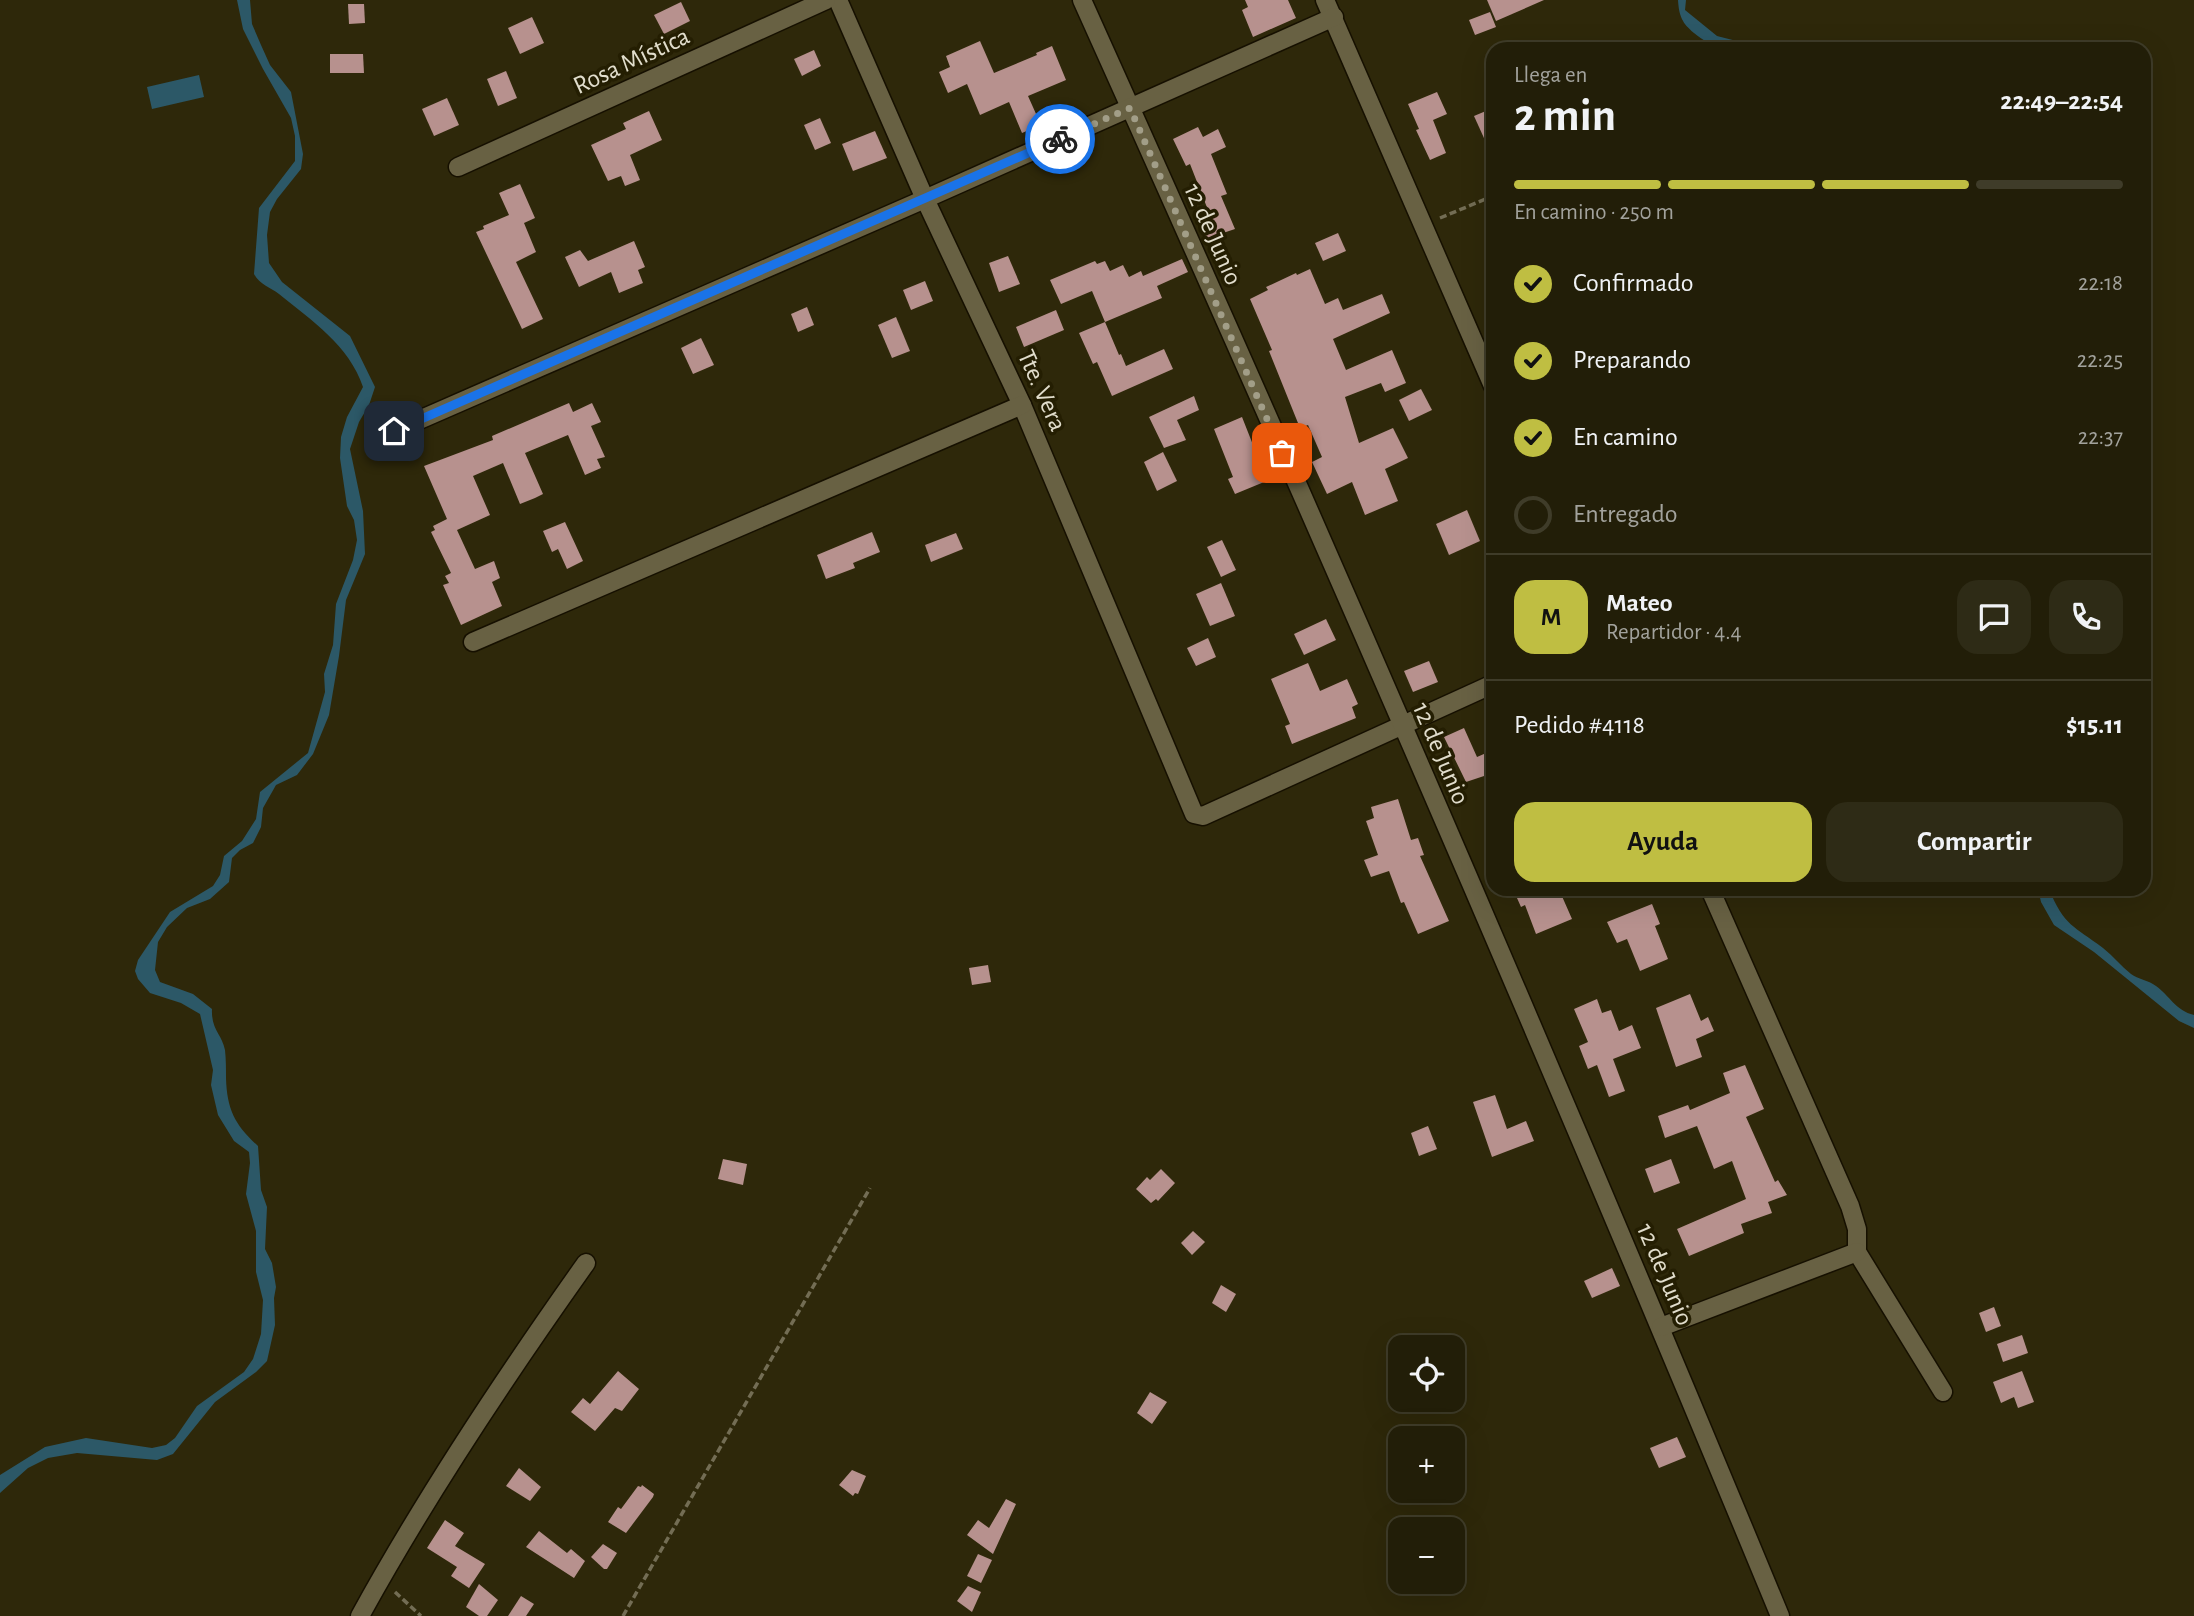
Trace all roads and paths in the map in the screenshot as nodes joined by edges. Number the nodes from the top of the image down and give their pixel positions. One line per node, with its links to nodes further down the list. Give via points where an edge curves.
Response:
1 (825, 0): 7 (street, Rosa Mística)
2 (838, 0): 9 (street, Tte. Vera)
3 (1082, 0): 6 (street, 12 de Junio)
4 (1325, 0): 5 (street)
5 (1334, 18): 6 (street); 10 (street)
6 (1130, 108): 9 (street); 16 (street, 12 de Junio)
7 (458, 167)
8 (1486, 199): 10 (path)
9 (925, 200): 12 (street, Tte. Vera); 13 (street)
10 (1423, 225): 11 (street)
11 (1486, 370)
12 (1022, 405): 14 (street); 16 (street, Tte. Vera, via 1194,814 1203,816)
13 (394, 431)
14 (473, 642)
15 (1486, 687): 16 (street)
16 (1402, 724): 21 (street, 12 de Junio)
17 (1713, 896): 19 (street, via 1850,1206)
18 (870, 1188): 26 (path)
19 (1857, 1252): 21 (street); 22 (street)
20 (586, 1263): 23 (street, via 507,1373)
21 (1661, 1327): 27 (street, 12 de Junio)
22 (1943, 1392)
23 (380, 1578): 24 (street); 25 (path)
24 (359, 1616)
25 (421, 1616)
26 (623, 1616)
27 (1780, 1616)

